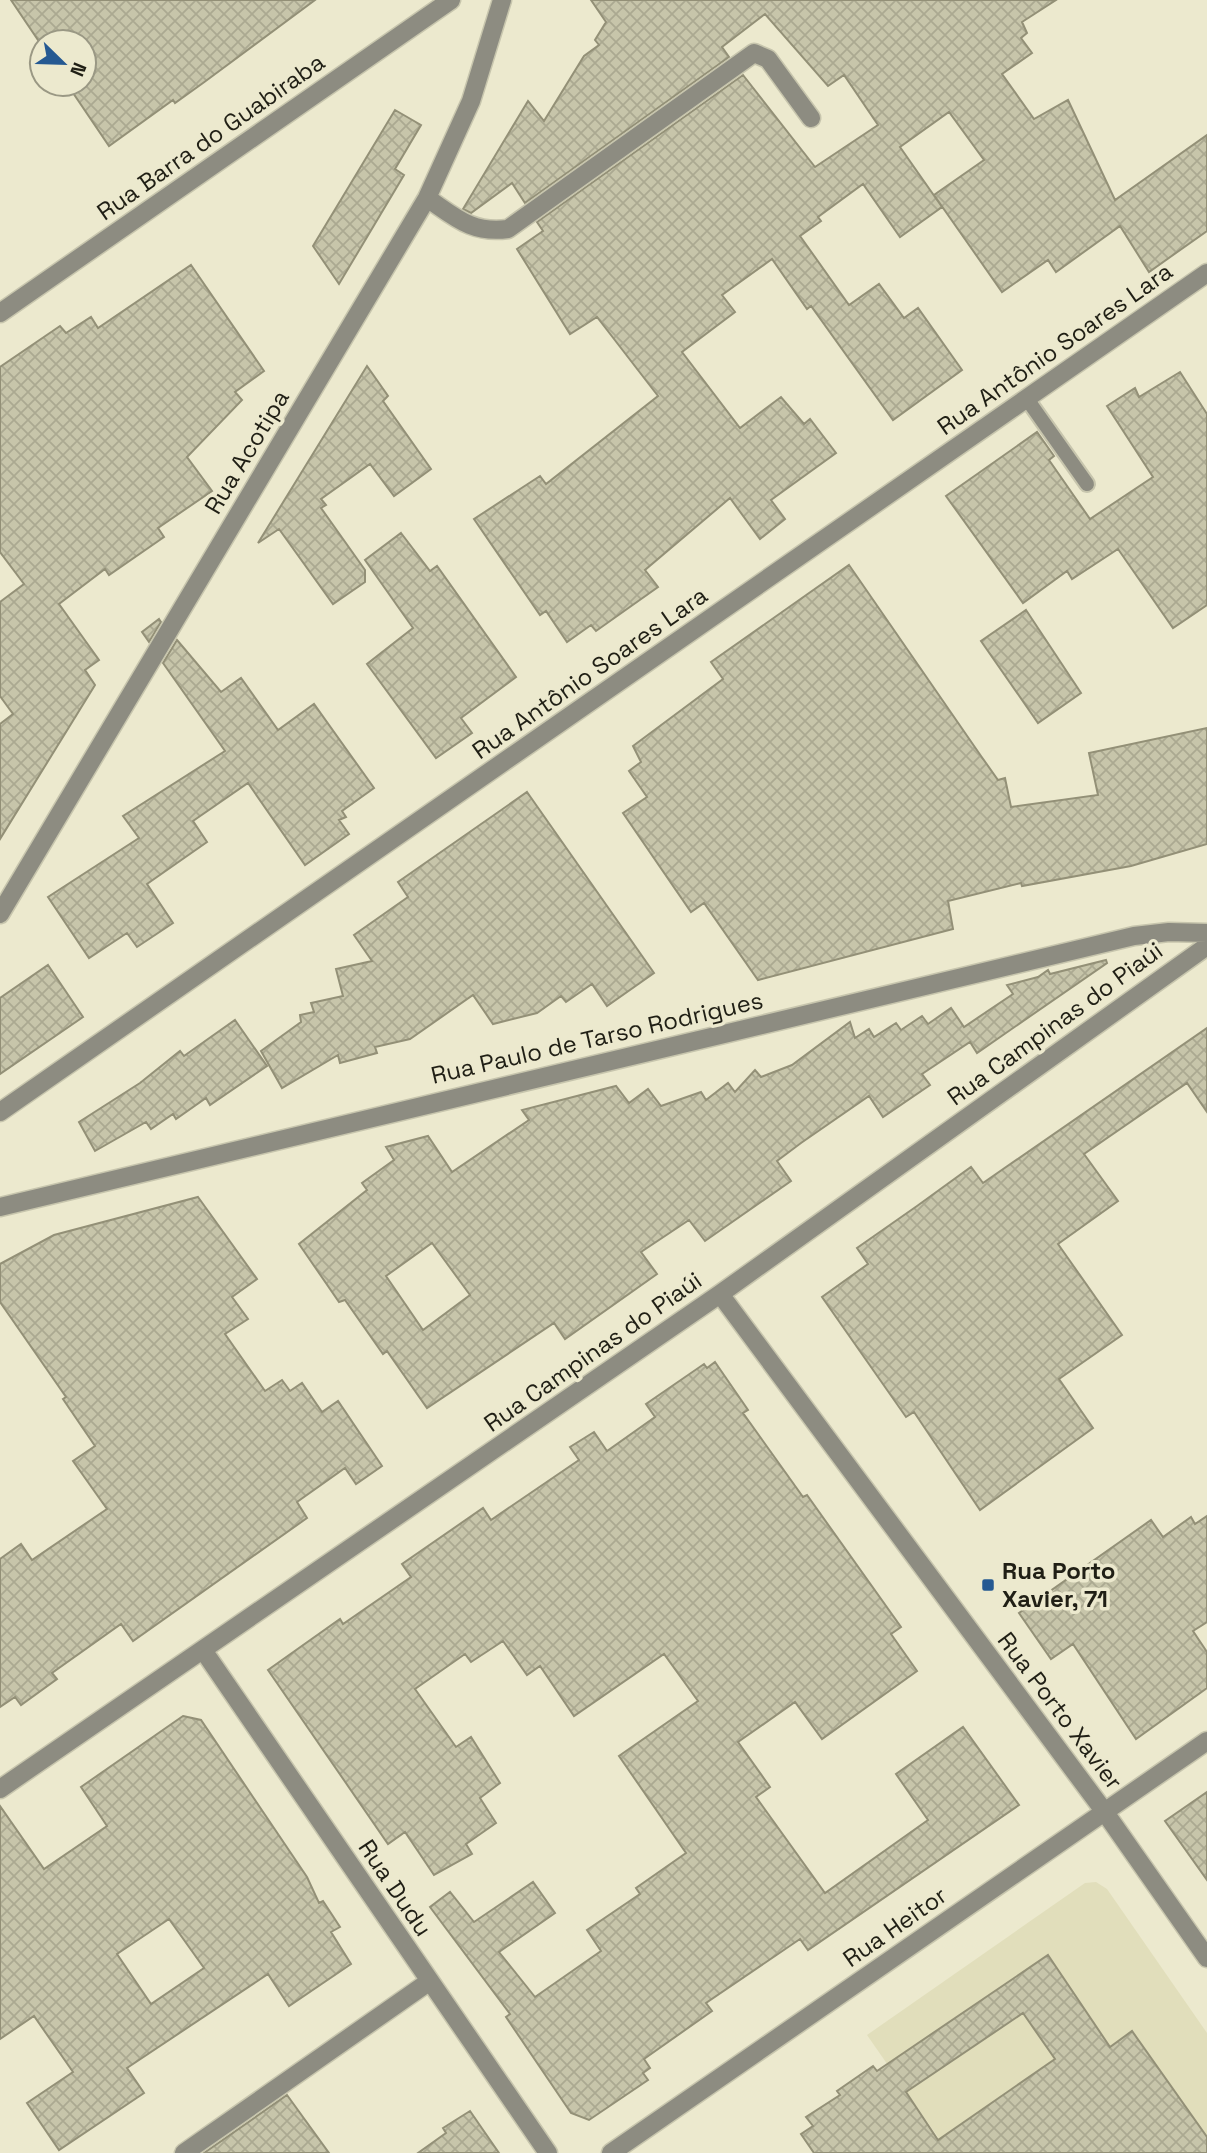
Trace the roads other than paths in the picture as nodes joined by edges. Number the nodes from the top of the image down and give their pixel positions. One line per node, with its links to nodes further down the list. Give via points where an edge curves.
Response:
1 (451, 0): 6 (street, Rua Barra do Guabiraba)
2 (502, 0): 4 (street, Rua Acotipa, via 471,101)
3 (811, 118): 4 (street, via 768,59 754,53 508,229 488,232 468,225)
4 (427, 198): 9 (street, Rua Acotipa)
5 (1207, 273): 7 (street, Rua Antônio Soares Lara)
6 (0, 313)
7 (1027, 399): 8 (lane); 12 (street, Rua Antônio Soares Lara)
8 (1087, 484)
9 (0, 914)
10 (1207, 933): 13 (street, Rua Paulo de Tarso Rodrigues, via 1134,936)
11 (1207, 946): 14 (street, Rua Campinas do Piaúi)
12 (0, 1112)
13 (0, 1207)
14 (720, 1294): 15 (street, Rua Campinas do Piaúi); 18 (street, Rua Porto Xavier)
15 (203, 1650): 17 (street, Rua Campinas do Piaúi); 20 (street, Rua Dudu)
16 (1207, 1741): 18 (street, Rua Heitor)
17 (0, 1788)
18 (1104, 1811): 19 (street, Rua Porto Xavier); 23 (street, Rua Heitor)
19 (1207, 1958)
20 (430, 1981): 21 (street); 22 (street, Rua Dudu)
21 (184, 2153)
22 (548, 2153)
23 (611, 2153)

